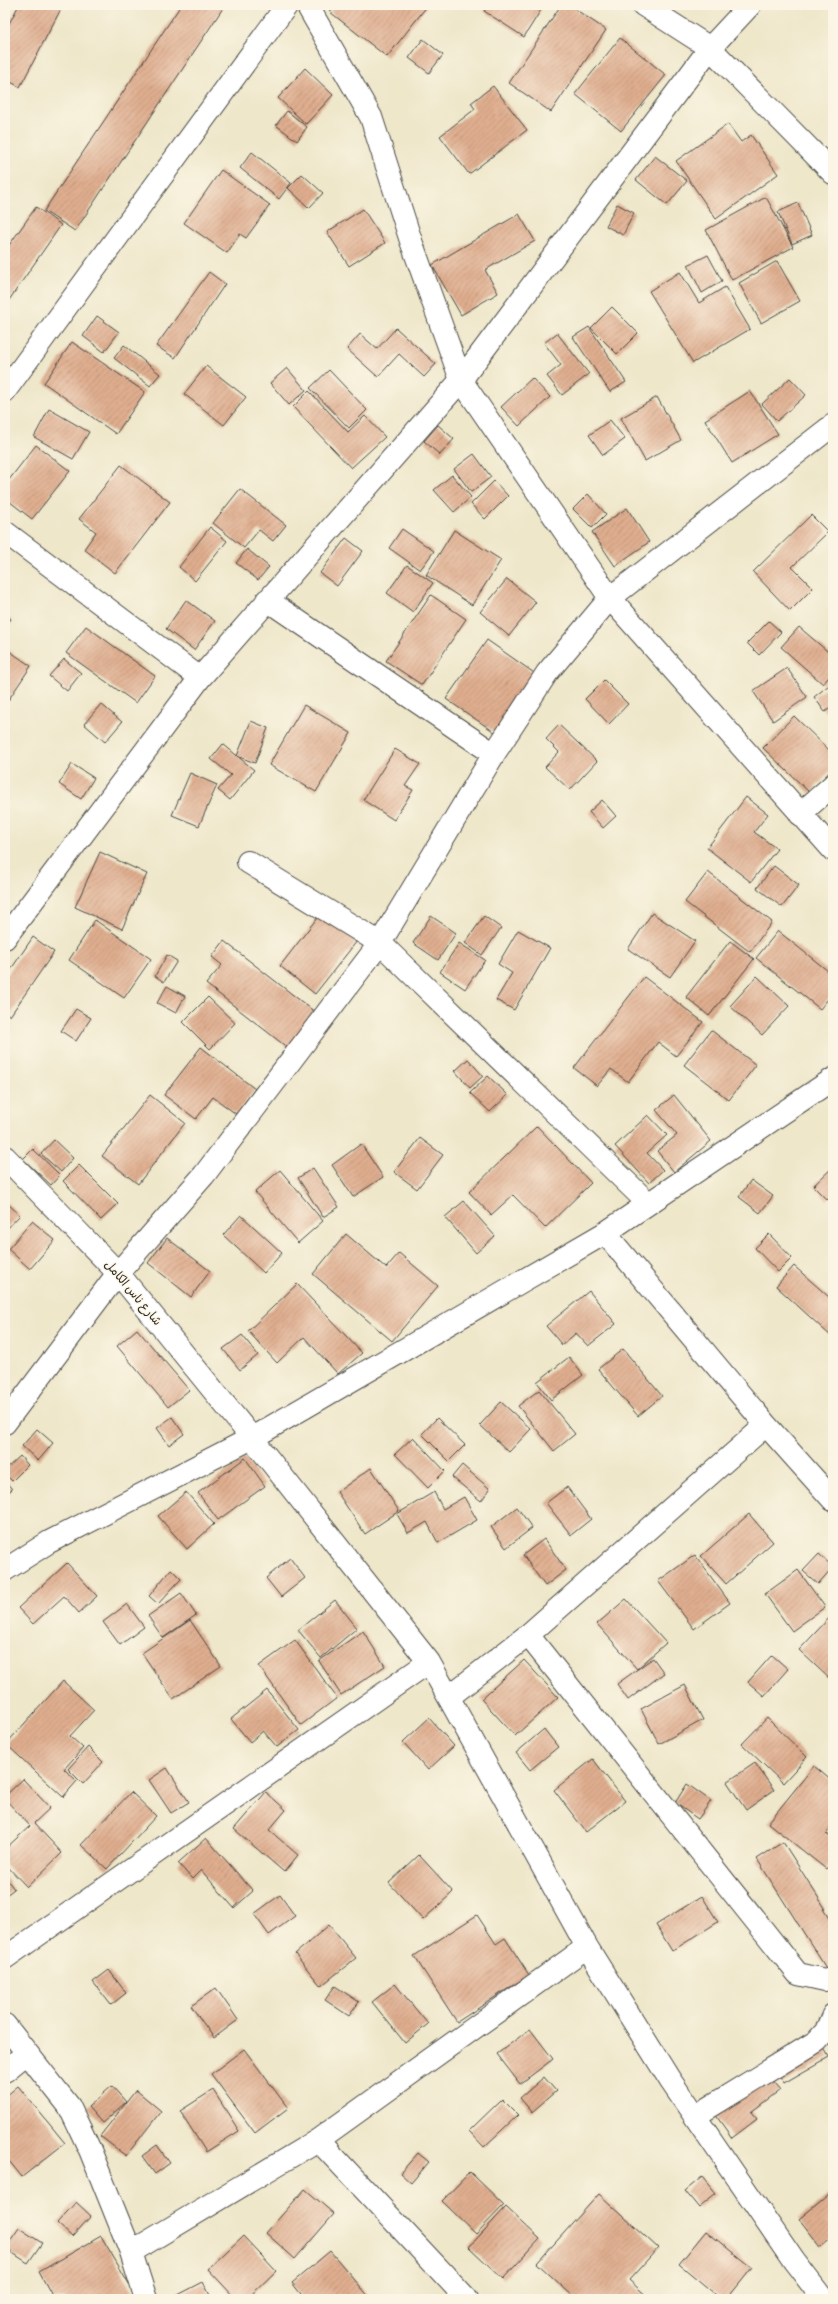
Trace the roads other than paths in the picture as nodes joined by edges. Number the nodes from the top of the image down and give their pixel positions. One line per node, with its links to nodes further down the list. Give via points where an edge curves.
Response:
1 (287, 5): 8 (street)
2 (307, 5): 7 (street, via 371,117)
3 (642, 5): 5 (street)
4 (750, 5): 5 (street)
5 (710, 48): 6 (street); 7 (street)
6 (833, 173)
7 (461, 380): 11 (street); 12 (street)
8 (5, 391)
9 (833, 425): 11 (street)
10 (5, 532): 13 (street)
11 (610, 598): 14 (street, via 547,672); 16 (street)
12 (266, 600): 13 (street); 14 (street)
13 (200, 678): 19 (street)
14 (494, 754): 20 (street)
15 (833, 784): 16 (street)
16 (800, 814): 17 (street)
17 (833, 850)
18 (248, 862): 20 (street)
19 (5, 938)
20 (380, 942): 23 (street); 25 (street, via 204,1175)
21 (832, 1082): 23 (street)
22 (5, 1157): 25 (street, شارع ناس الكامل)
23 (648, 1203): 24 (street)
24 (605, 1233): 27 (street); 28 (street)
25 (118, 1273): 26 (street); 28 (street, شارع ناس الكامل)
26 (5, 1423)
27 (766, 1425): 29 (street); 31 (street)
28 (252, 1438): 30 (street, via 49,1542); 32 (street, شارع ناس الكامل)
29 (833, 1500)
30 (5, 1570)
31 (528, 1635): 33 (street); 36 (street, via 798,1974 825,1980)
32 (429, 1662): 33 (street, شارع ناس الكامل); 35 (street)
33 (450, 1696): 34 (street, شارع ناس الكامل)
34 (587, 1947): 41 (street, شارع ناس الكامل); 42 (street)
35 (5, 1958)
36 (833, 1977)
37 (833, 2015): 41 (street, via 826,2031 817,2041)
38 (5, 2025): 39 (street)
39 (27, 2053): 40 (street); 43 (street, via 69,2106 90,2150)
40 (5, 2071)
41 (694, 2116): 46 (street, شارع ناس الكامل)
42 (318, 2140): 43 (street); 45 (street)
43 (131, 2252): 44 (street)
44 (146, 2299)
45 (467, 2299)
46 (823, 2299)

